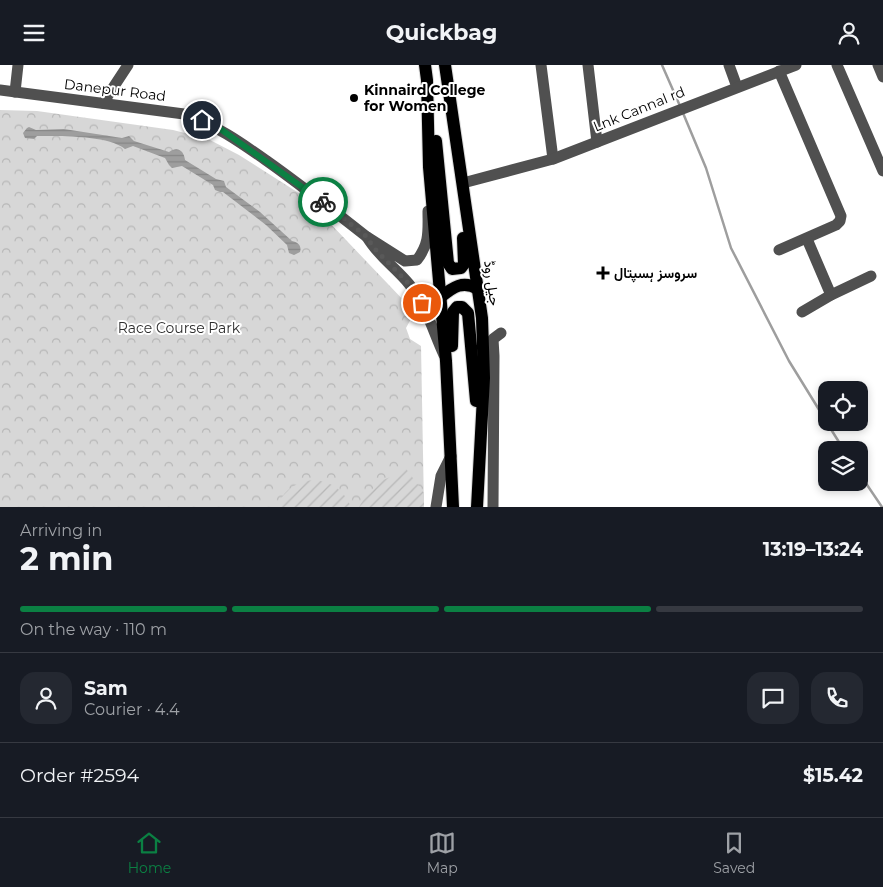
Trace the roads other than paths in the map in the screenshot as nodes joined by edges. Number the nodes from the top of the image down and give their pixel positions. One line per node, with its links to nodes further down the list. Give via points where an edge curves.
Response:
1 (18, 65): 16 (street)
2 (128, 65): 17 (street)
3 (425, 65): 13 (main road)
4 (445, 65): 22 (main road, جیل روڈ)
5 (541, 65): 19 (street)
6 (588, 65): 18 (street)
7 (729, 65): 14 (street)
8 (796, 65): 11 (street, Lnk Cannal rd)
9 (837, 65): 21 (street)
10 (878, 65): 12 (street)
11 (778, 71): 14 (street, Lnk Cannal rd); 24 (street, via 841,216 836,225)
12 (883, 77)
13 (427, 80): 20 (main road); 22 (main road, via 448,263 452,269 461,268 464,264)
14 (736, 87): 18 (street, Lnk Cannal rd)
15 (0, 90): 16 (street, Danepur Road)
16 (15, 92): 17 (street, Danepur Road)
17 (103, 103): 23 (street, Danepur Road, via 184,114 219,128)
18 (597, 141): 19 (street, Lnk Cannal rd)
19 (553, 159): 22 (street, Lnk Cannal rd)
20 (429, 167): 23 (street, Danepur Road, via 428,240 417,260 404,261); 29 (main road)
21 (883, 171)
22 (463, 183): 27 (main road, جیل روڈ)
23 (367, 237): 32 (street, Danepur Road, via 422,303)
24 (807, 239): 25 (street); 28 (street)
25 (779, 250)
26 (871, 276): 28 (street)
27 (478, 289): 29 (main road, via 457,285); 34 (main road, جیل روڈ, via 484,378)
28 (831, 295): 30 (street)
29 (441, 297): 32 (main road)
30 (802, 313)
31 (501, 333): 39 (street, via 493,339)
32 (446, 361): 33 (main road)
33 (450, 423): 34 (main road, via 453,315 455,309 462,307 468,313); 35 (main road)
34 (480, 439): 38 (main road, جیل روڈ)
35 (451, 456): 36 (street, via 441,476); 37 (main road)
36 (436, 507)
37 (453, 507)
38 (477, 507)
39 (492, 507)

